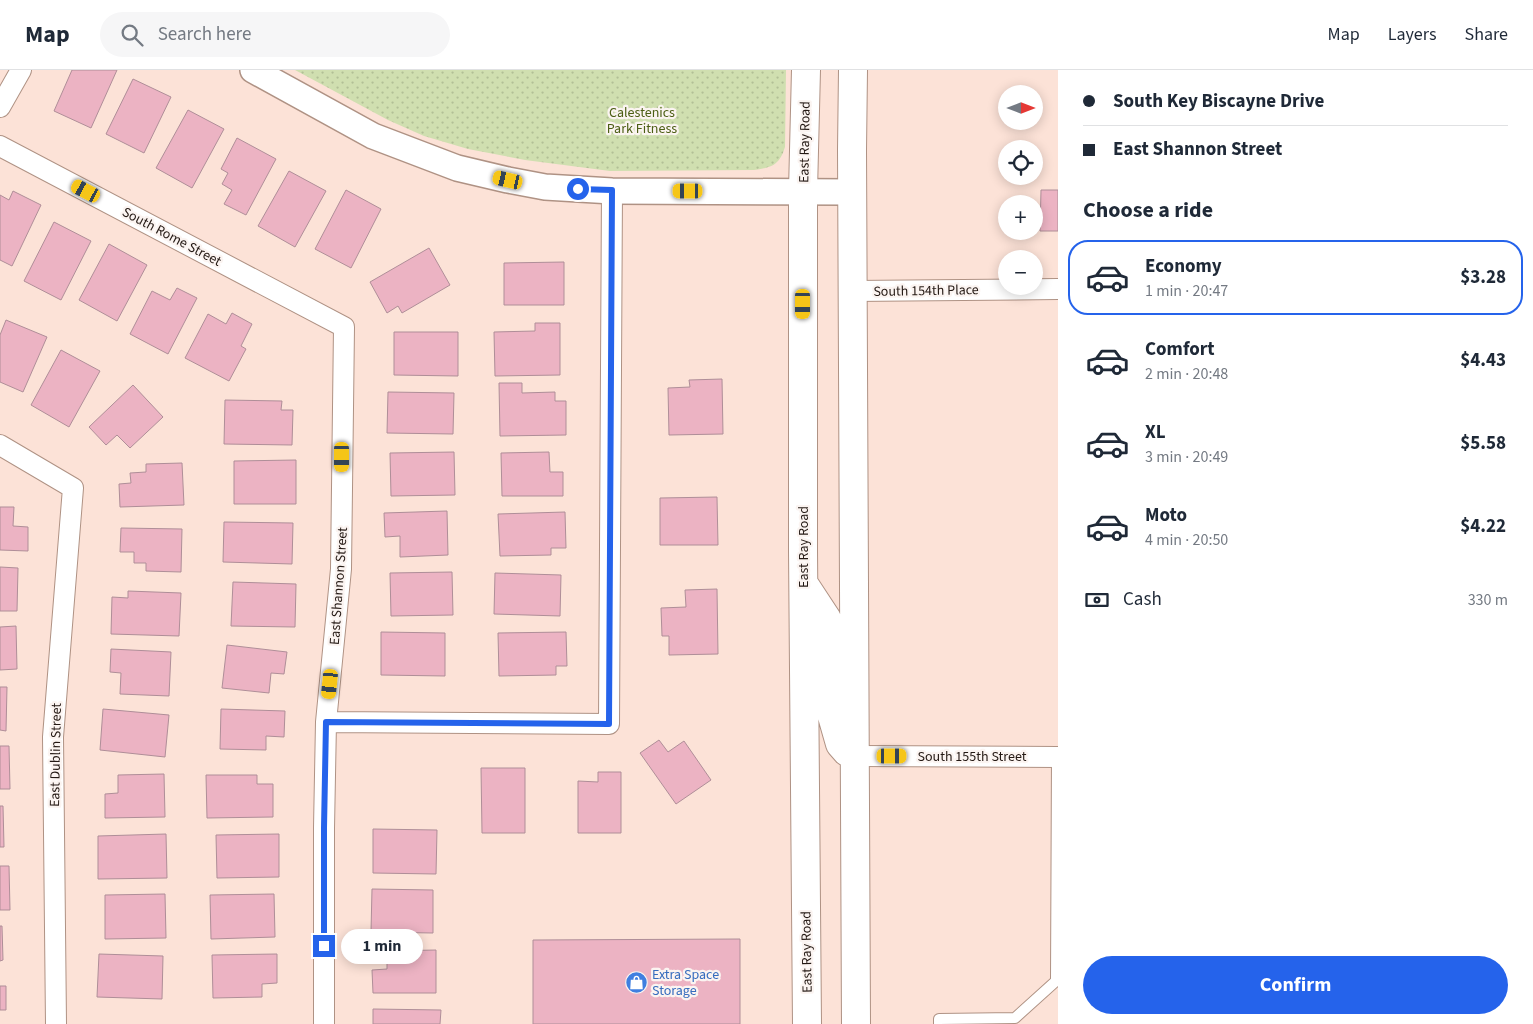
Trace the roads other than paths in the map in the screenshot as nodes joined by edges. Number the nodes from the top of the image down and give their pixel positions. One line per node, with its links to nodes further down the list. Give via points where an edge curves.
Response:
1 (21, 70): 5 (street)
2 (253, 70): 7 (street, via 373,136 457,168 545,187)
3 (806, 70): 8 (main road, East Ray Road)
4 (853, 70): 9 (main road)
5 (0, 108)
6 (0, 146): 12 (street, South Rome Street)
7 (612, 190): 8 (street); 15 (street, via 609,724)
8 (803, 191): 9 (street); 14 (main road, East Ray Road)
9 (852, 192): 11 (main road)
10 (1058, 289): 11 (street, South 154th Place)
11 (853, 291): 16 (main road)
12 (344, 327): 15 (street, East Shannon Street, via 341,569)
13 (0, 445): 18 (street, East Dublin Street, via 73,488 53,737)
14 (804, 584): 16 (main road, via 827,619 830,709 840,744); 20 (main road, East Ray Road)
15 (326, 722): 19 (street, East Shannon Street)
16 (856, 756): 17 (street, South 155th Street); 21 (main road)
17 (1058, 756): 22 (lane, via 1056,981 1015,1018 939,1019)
18 (56, 1024)
19 (324, 1024)
20 (807, 1024)
21 (856, 1024)
22 (939, 1024)

